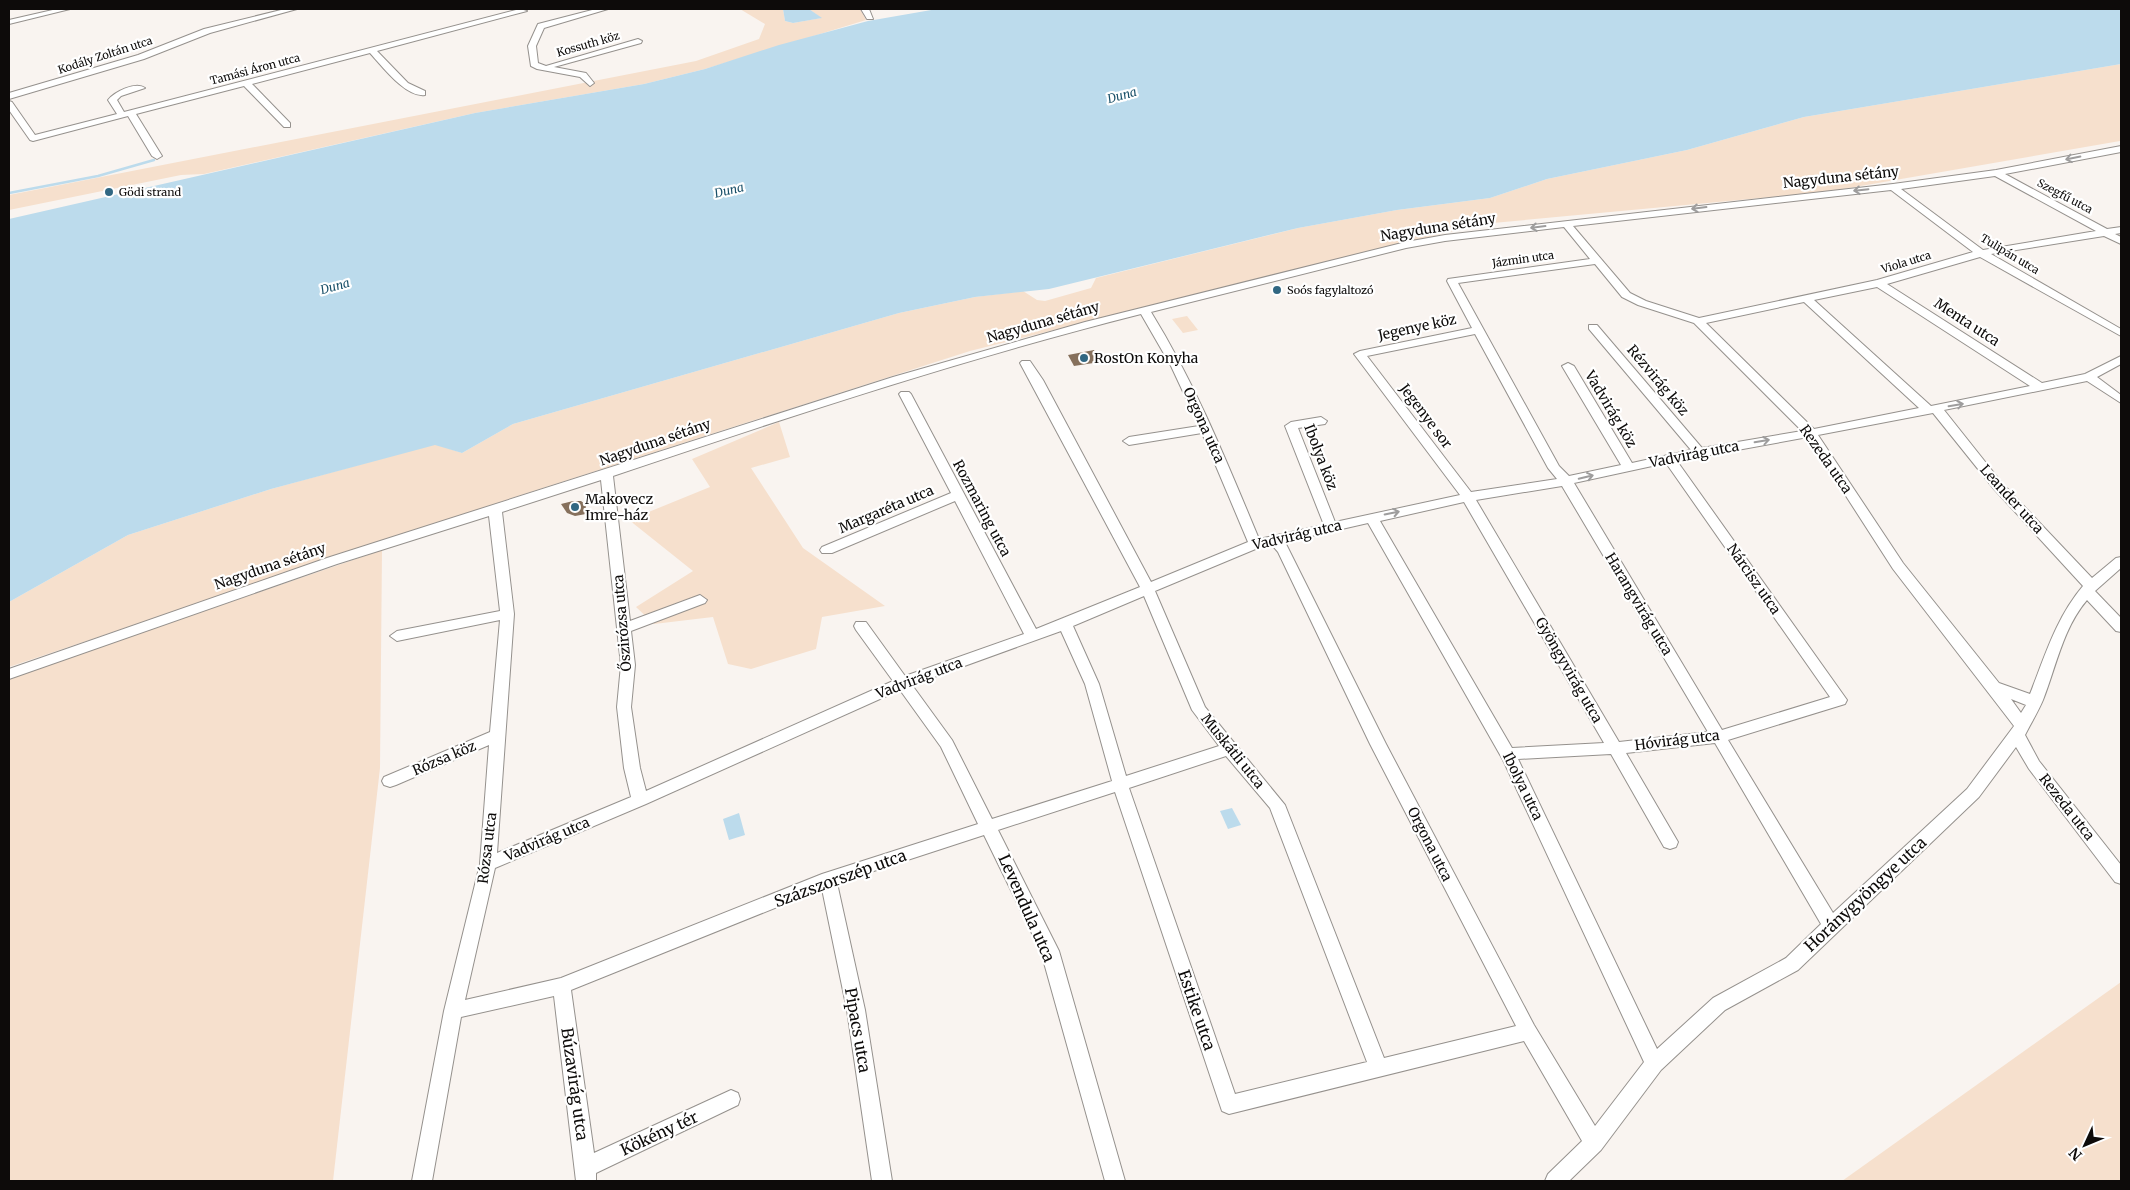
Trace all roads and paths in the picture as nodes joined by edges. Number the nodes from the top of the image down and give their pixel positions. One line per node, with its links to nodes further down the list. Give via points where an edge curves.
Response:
1 (66, 9): 7 (street)
2 (293, 9): 15 (street, Kodály Zoltán utca, via 207,31 141,57)
3 (604, 9): 5 (street, Tamási Áron utca)
4 (865, 9): 6 (street)
5 (530, 16): 9 (street, Tamási Áron utca); 10 (street, via 534,64)
6 (870, 17)
7 (9, 22)
8 (638, 41): 10 (street, Kossuth köz)
9 (371, 50): 11 (street, Tamási Áron utca); 14 (street, via 405,85)
10 (544, 68): 12 (street, via 583,75)
11 (246, 83): 17 (street, Tamási Áron utca); 18 (street)
12 (590, 83)
13 (140, 88): 17 (street, via 118,94 112,100)
14 (422, 93)
15 (9, 96)
16 (9, 104): 17 (street, Tamási Áron utca, via 32,138)
17 (127, 114): 20 (street)
18 (286, 125)
19 (2121, 149): 21 (street, Nagyduna sétány, one-way to 21)
20 (157, 156)
21 (1996, 173): 22 (street, Nagyduna sétány); 25 (street, Szegfű utca)
22 (1893, 187): 23 (street, Nagyduna sétány, one-way to 23); 27 (street, Tulipán utca)
23 (1566, 224): 28 (street, Rezeda utca); 32 (street, Nagyduna sétány, one-way to 32, via 1406,245)
24 (2121, 230): 25 (street, Viola utca)
25 (2106, 233): 26 (street, Szegfű utca); 27 (street, Viola utca)
26 (2121, 241)
27 (1981, 253): 30 (street, Viola utca); 36 (street, Tulipán utca)
28 (1597, 261): 29 (street, Jázmin utca); 33 (street, Rezeda utca, via 1630,298)
29 (1452, 281): 35 (street, Harangvirág utca)
30 (1879, 283): 31 (street, Viola utca); 42 (street, Menta utca)
31 (1807, 299): 33 (street, Viola utca); 45 (street, Leander utca)
32 (1144, 310): 47 (street, Orgona utca, via 1163,339); 53 (street, Nagyduna sétány, via 897,379)
33 (1698, 321): 48 (street, Rezeda utca)
34 (1593, 327): 50 (street, Rézvirág köz)
35 (1480, 330): 37 (street, Jegenye köz); 54 (street, Harangvirág utca, via 1554,468)
36 (2121, 333)
37 (1360, 354): 56 (street, Jegenye sor)
38 (2121, 359): 41 (street, Vadvirág utca)
39 (1026, 363): 65 (street, Muskátli utca)
40 (1568, 366): 52 (street, Vadvirág köz)
41 (2089, 377): 42 (street, Vadvirág utca); 44 (street)
42 (2038, 386): 45 (street, Vadvirág utca, one-way to 42)
43 (905, 394): 55 (street, Rozmaring utca)
44 (2121, 400)
45 (1932, 409): 48 (street, Vadvirág utca); 64 (street, Leander utca)
46 (1321, 421): 59 (street, Ibolya köz, via 1291,426)
47 (1208, 428): 49 (street); 61 (street, Orgona utca)
48 (1811, 433): 50 (street, Vadvirág utca, one-way to 48); 76 (street, Rezeda utca, via 1898,566)
49 (1129, 441)
50 (1699, 452): 51 (street, Vadvirág utca)
51 (1669, 458): 52 (street, Vadvirág utca); 77 (street, Nárcisz utca)
52 (1628, 467): 54 (street, Vadvirág utca, one-way to 52)
53 (607, 474): 57 (street, Nagyduna sétány); 71 (street, Őszirózsa utca)
54 (1566, 481): 56 (street, Vadvirág utca); 81 (street, Harangvirág utca)
55 (957, 495): 62 (street, Margaréta utca); 73 (street, Rozmaring utca)
56 (1468, 497): 58 (street, Vadvirág utca, one-way to 56); 82 (street, Gyöngyvirág utca)
57 (494, 510): 67 (street, Rózsa utca); 74 (street, Nagyduna sétány, via 332,560)
58 (1372, 518): 59 (street, Vadvirág utca); 84 (street, Ibolya utca)
59 (1331, 527): 60 (street, Vadvirág utca)
60 (1276, 540): 61 (street, Vadvirág utca); 96 (street, Orgona utca, via 1284,550 1378,744)
61 (1255, 544): 65 (street, Vadvirág utca)
62 (827, 550)
63 (2121, 562): 64 (street, Horánygyöngye utca)
64 (2089, 589): 70 (street, Leander utca); 78 (street, Horánygyöngye utca, via 2073,607 2060,633)
65 (1148, 590): 68 (street, Vadvirág utca); 83 (street, Muskátli utca, via 1200,710)
66 (700, 600): 71 (street)
67 (507, 614): 72 (street); 80 (street, Rózsa utca)
68 (1066, 624): 73 (street, Vadvirág utca); 86 (street, Estike utca, via 1092,684)
69 (860, 626): 75 (street, Levendula utca)
70 (2121, 627)
71 (623, 630): 87 (street, Őszirózsa utca, via 628,665 624,707)
72 (396, 636)
73 (1032, 636): 75 (street, Vadvirág utca)
74 (9, 674)
75 (902, 683): 87 (street, Vadvirág utca); 88 (street, Levendula utca, via 947,744)
76 (1994, 687): 78 (street); 79 (street, Rezeda utca)
77 (1840, 700): 81 (street, Hóvirág utca)
78 (2035, 702): 79 (street, Horánygyöngye utca)
79 (2019, 730): 91 (street, Rezeda utca, via 2034,765); 93 (street, Horánygyöngye utca, via 1973,793)
80 (498, 735): 85 (street, Rózsa köz); 90 (street, Rózsa utca)
81 (1718, 737): 82 (street, Hóvirág utca); 93 (street, Harangvirág utca)
82 (1614, 748): 84 (street, Hóvirág utca); 89 (street, Gyöngyvirág utca)
83 (1229, 749): 86 (street, Százszorszép utca); 98 (street, Muskátli utca, via 1277,806)
84 (1508, 754): 97 (street, Ibolya utca)
85 (390, 781)
86 (1121, 784): 88 (street, Százszorszép utca); 98 (street, Estike utca, via 1229,1105)
87 (640, 800): 90 (street, Vadvirág utca)
88 (989, 826): 92 (street, Százszorszép utca); 104 (street, Levendula utca, via 1050,951)
89 (1670, 842)
90 (488, 864): 95 (street, Rózsa utca)
91 (2121, 877)
92 (828, 879): 94 (street, Százszorszép utca); 103 (street, Pipacs utca, via 856,1010)
93 (1830, 925): 97 (street, Horánygyöngye utca, via 1792,964 1719,1004)
94 (562, 986): 95 (street, Százszorszép utca); 101 (street, Búzavirág utca)
95 (453, 1011): 102 (street, Rózsa utca)
96 (1528, 1031): 98 (street, Estike utca); 100 (street, Orgona utca)
97 (1654, 1064): 100 (street, Horánygyöngye utca)
98 (1379, 1068)
99 (731, 1099): 101 (street, Kökény tér)
100 (1594, 1143): 105 (street, Horánygyöngye utca)
101 (586, 1174)
102 (422, 1181)
103 (882, 1181)
104 (1115, 1181)
105 (1555, 1181)

